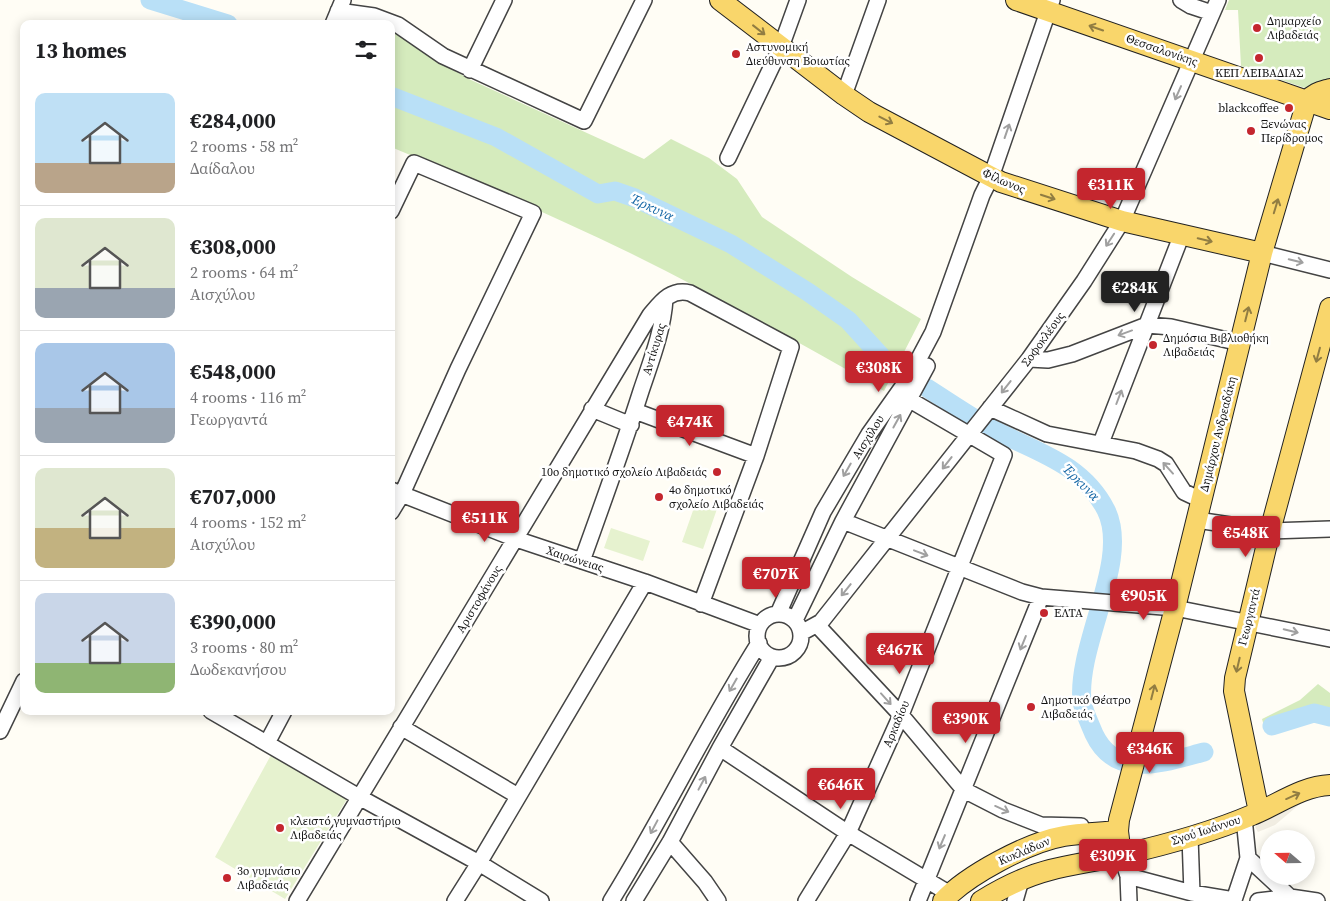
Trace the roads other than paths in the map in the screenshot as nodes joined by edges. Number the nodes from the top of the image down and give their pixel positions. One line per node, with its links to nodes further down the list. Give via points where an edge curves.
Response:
1 (504, 0): 15 (street)
2 (644, 0): 15 (street, via 584,121)
3 (720, 0): 13 (main road, Φίλωνος, one-way to 13)
4 (798, 0): 13 (street)
5 (878, 0): 17 (street)
6 (1016, 0): 8 (main road, Θεσσαλονίκης)
7 (1181, 0): 9 (street, via 1191,6)
8 (1050, 6): 14 (main road, Θεσσαλονίκης, one-way to 8); 21 (street, Αισχύλου, one-way to 8)
9 (1215, 7): 14 (street, Σοφοκλέους)
10 (338, 12): 11 (street)
11 (385, 20)
12 (395, 24): 15 (street)
13 (781, 47): 17 (main road, Φίλωνος); 20 (street)
14 (1192, 61): 18 (main road, Θεσσαλονίκης); 23 (street, Σοφοκλέους, one-way to 23)
15 (470, 70)
16 (1330, 89): 18 (main road)
17 (844, 95): 21 (main road, Φίλωνος, one-way to 21)
18 (1307, 101): 19 (main road, Θεσσαλονίκης); 25 (main road, Δημάρχου Ανδρεαδάκη, one-way to 18)
19 (1330, 109)
20 (728, 158)
21 (991, 177): 23 (main road, Φίλωνος, one-way to 23); 32 (street, Αισχύλου, via 989,197 954,303 935,349)
22 (395, 203): 39 (street, via 414,163 533,213)
23 (1122, 221): 24 (main road, Φίλωνος); 31 (street, Σοφοκλέους, one-way to 31)
24 (1182, 234): 25 (main road, Φίλωνος, one-way to 25); 29 (street)
25 (1262, 253): 26 (street, Φίλωνος, one-way to 26); 30 (main road, Δημάρχου Ανδρεαδάκη, one-way to 25)
26 (1330, 270)
27 (665, 299): 33 (street, Αριστοφάνους, via 650,315); 35 (street, Αντίκυρας, via 659,336); 38 (street, via 681,290 690,293 791,347)
28 (1330, 308): 44 (main road, Γεωργαντά, one-way to 44)
29 (1147, 325): 30 (street, via 1171,327); 31 (street, one-way to 31, via 1072,354 1048,360); 37 (street, one-way to 29)
30 (1240, 343): 40 (main road, Δημάρχου Ανδρεαδάκη)
31 (1029, 360): 34 (street, Σοφοκλέους, one-way to 34)
32 (903, 396): 36 (street); 42 (street, Αισχύλου, one-way to 32); 53 (street, Αισχύλου, one-way to 53, via 869,434 823,512)
33 (592, 410): 35 (street); 45 (street, Αριστοφάνους)
34 (989, 410): 36 (street, Σοφοκλέους); 37 (street, via 1047,434)
35 (633, 418): 38 (street); 47 (street, Αντίκυρας)
36 (973, 430): 46 (street, Σοφοκλέους, one-way to 46); 48 (street, Αρκαδίου, via 1004,455)
37 (1101, 443): 40 (street, one-way to 37, via 1184,492 1166,464 1158,458)
38 (756, 456): 51 (street)
39 (396, 492): 45 (street, Χαιρώνειας)
40 (1202, 500): 41 (main road, Δημάρχου Ανδρεαδάκη)
41 (1197, 520): 44 (street); 52 (main road, Δημάρχου Ανδρεαδάκη)
42 (843, 521): 46 (street); 57 (street, Αισχύλου)
43 (1330, 529): 44 (street)
44 (1270, 531): 54 (main road, Γεωργαντά)
45 (516, 539): 47 (street, Χαιρώνειας); 65 (street, Αριστοφάνους)
46 (887, 539): 48 (street, one-way to 48); 56 (street, Σοφοκλέους, one-way to 56, via 821,622)
47 (582, 561): 49 (street, Χαιρώνειας)
48 (960, 568): 50 (street); 62 (street, Αρκαδίου)
49 (645, 582): 51 (street, Χαιρώνειας); 71 (street)
50 (1041, 597): 52 (street); 70 (street, one-way to 70)
51 (701, 604): 55 (street, Χαιρώνειας)
52 (1175, 608): 54 (street); 74 (main road, Δημάρχου Ανδρεαδάκη, one-way to 52)
53 (778, 614): 55 (street); 57 (street, via 787,615)
54 (1248, 622): 58 (street, one-way to 58); 73 (main road, Γεωργαντά, one-way to 73, via 1234,691)
55 (760, 625): 59 (street)
56 (821, 629): 57 (street, via 813,638); 62 (street, one-way to 62)
57 (799, 631): 60 (street, via 798,648 791,655)
58 (1330, 639)
59 (759, 643): 60 (street); 92 (street, one-way to 92)
60 (772, 657): 68 (street)
61 (20, 690): 66 (street)
62 (901, 714): 70 (street); 75 (street, Αρκαδίου)
63 (218, 715): 67 (street)
64 (282, 715): 67 (street)
65 (401, 727): 71 (street); 72 (street, Αριστοφάνους)
66 (0, 731)
67 (267, 743): 72 (street)
68 (720, 748): 75 (street); 78 (street, one-way to 68)
69 (1330, 785): 73 (main road, Σγού Ιωάννου, one-way to 69, via 1305,791)
70 (964, 790): 76 (street, one-way to 76); 84 (street, one-way to 84)
71 (518, 796): 81 (street)
72 (359, 797): 81 (street); 89 (street, Αριστοφάνους)
73 (1251, 815): 77 (main road, Σγού Ιωάννου); 80 (street)
74 (1118, 826): 76 (main road, Κυκλάδων, via 1064,836); 79 (main road, Δημάρχου Ανδρεαδάκη)
75 (848, 833): 84 (street); 95 (street, Αρκαδίου)
76 (1042, 833): 86 (main road, Κυκλάδων)
77 (1190, 838): 79 (main road, Σγού Ιωάννου); 85 (street)
78 (670, 842): 93 (street); 94 (street)
79 (1120, 856): 82 (street); 83 (main road, Σγού Ιωάννου, via 1049,870)
80 (1248, 858): 87 (street); 88 (street)
81 (479, 863): 90 (street); 91 (street)
82 (1128, 876): 85 (street); 99 (street)
83 (1021, 880): 97 (main road, Σγού Ιωάννου); 98 (street)
84 (926, 881): 86 (street); 96 (street)
85 (1192, 893): 88 (street)
86 (946, 897)
87 (1290, 897): 101 (street); 102 (street)
88 (1229, 900): 100 (street)
89 (297, 901)
90 (455, 901)
91 (541, 901)
92 (611, 901)
93 (634, 901)
94 (718, 901)
95 (806, 901)
96 (918, 901)
97 (981, 901)
98 (1015, 901)
99 (1129, 901)
100 (1244, 901)
101 (1258, 901)
102 (1317, 901)

